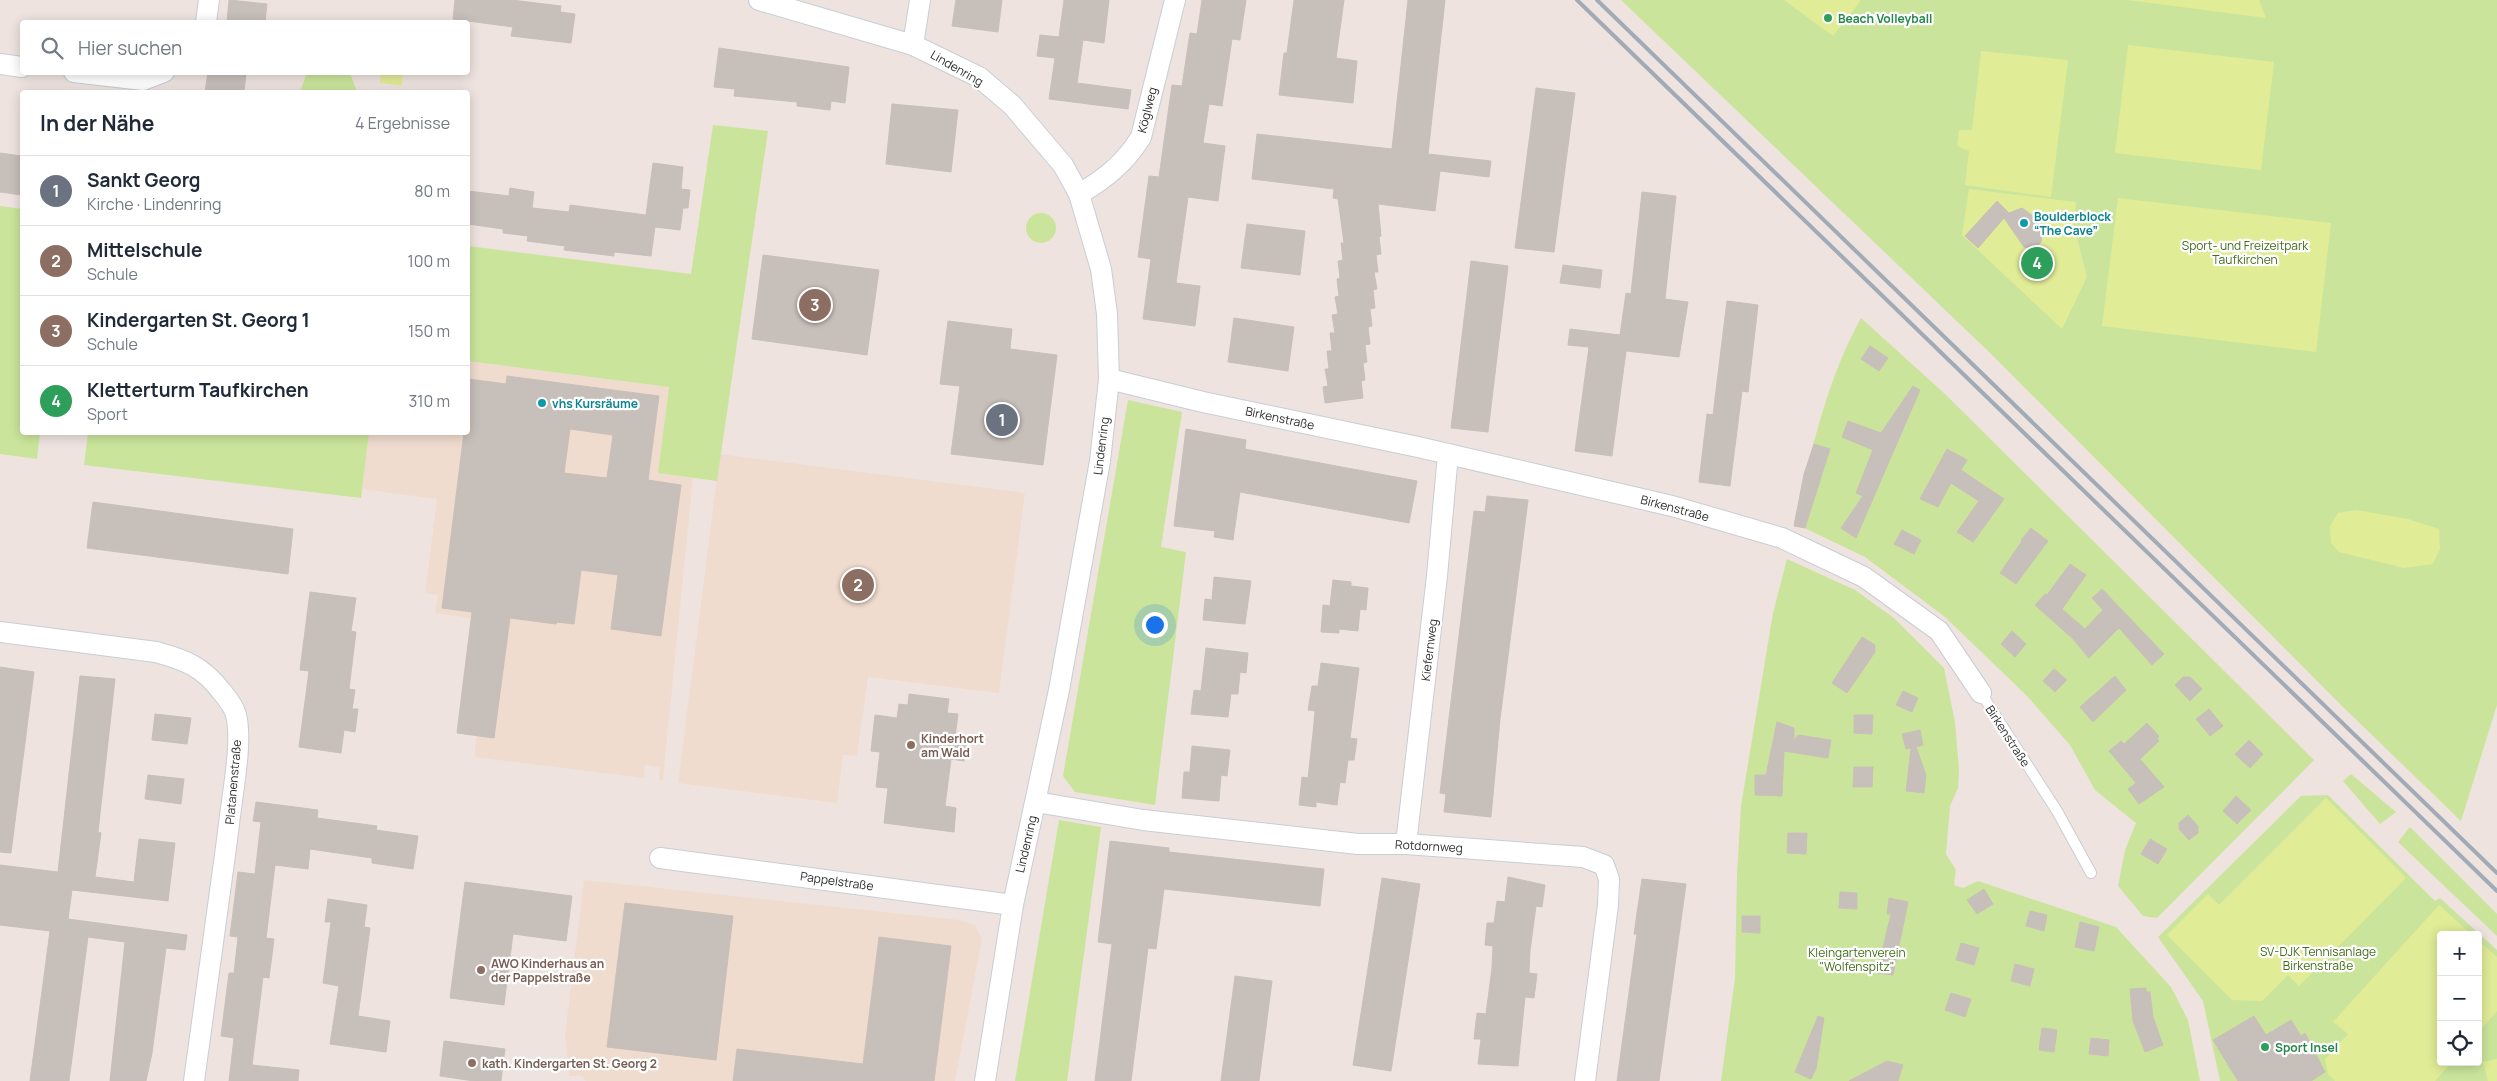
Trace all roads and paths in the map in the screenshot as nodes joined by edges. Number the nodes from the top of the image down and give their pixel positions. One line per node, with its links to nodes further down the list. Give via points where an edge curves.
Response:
1 (209, 0): 5 (street)
2 (759, 0): 6 (street, Lindenring)
3 (920, 0): 6 (street)
4 (1175, 0): 11 (street, Köglweg, via 1141,137 1129,156 1105,178)
5 (206, 20)
6 (913, 45): 11 (street, Lindenring, via 979,77 1012,105 1063,165)
7 (0, 64): 8 (street)
8 (20, 67)
9 (100, 75): 10 (street, via 143,80)
10 (156, 75)
11 (1079, 194): 12 (street, Lindenring, via 1101,269 1107,314)
12 (1109, 379): 13 (street, Birkenstraße); 16 (street, Lindenring, via 1100,462)
13 (1448, 454): 15 (street, Birkenstraße, via 1672,506 1782,538 1864,577 1940,631); 17 (street, Kiefernweg)
14 (0, 632): 21 (street, Platanenstraße, via 174,656 195,665 211,677 236,715 238,740 232,794)
15 (1981, 693): 19 (lane, Birkenstraße, via 2057,811)
16 (1036, 802): 17 (street, Rotdornweg, via 1142,820 1279,836 1358,844); 20 (street, Lindenring)
17 (1406, 844): 23 (street, Rotdornweg, via 1583,857 1604,865 1609,879 1608,905)
18 (660, 858): 20 (street, Pappelstraße)
19 (2091, 873)
20 (1013, 905): 22 (street, Lindenring)
21 (194, 1081)
22 (985, 1081)
23 (1585, 1081)

